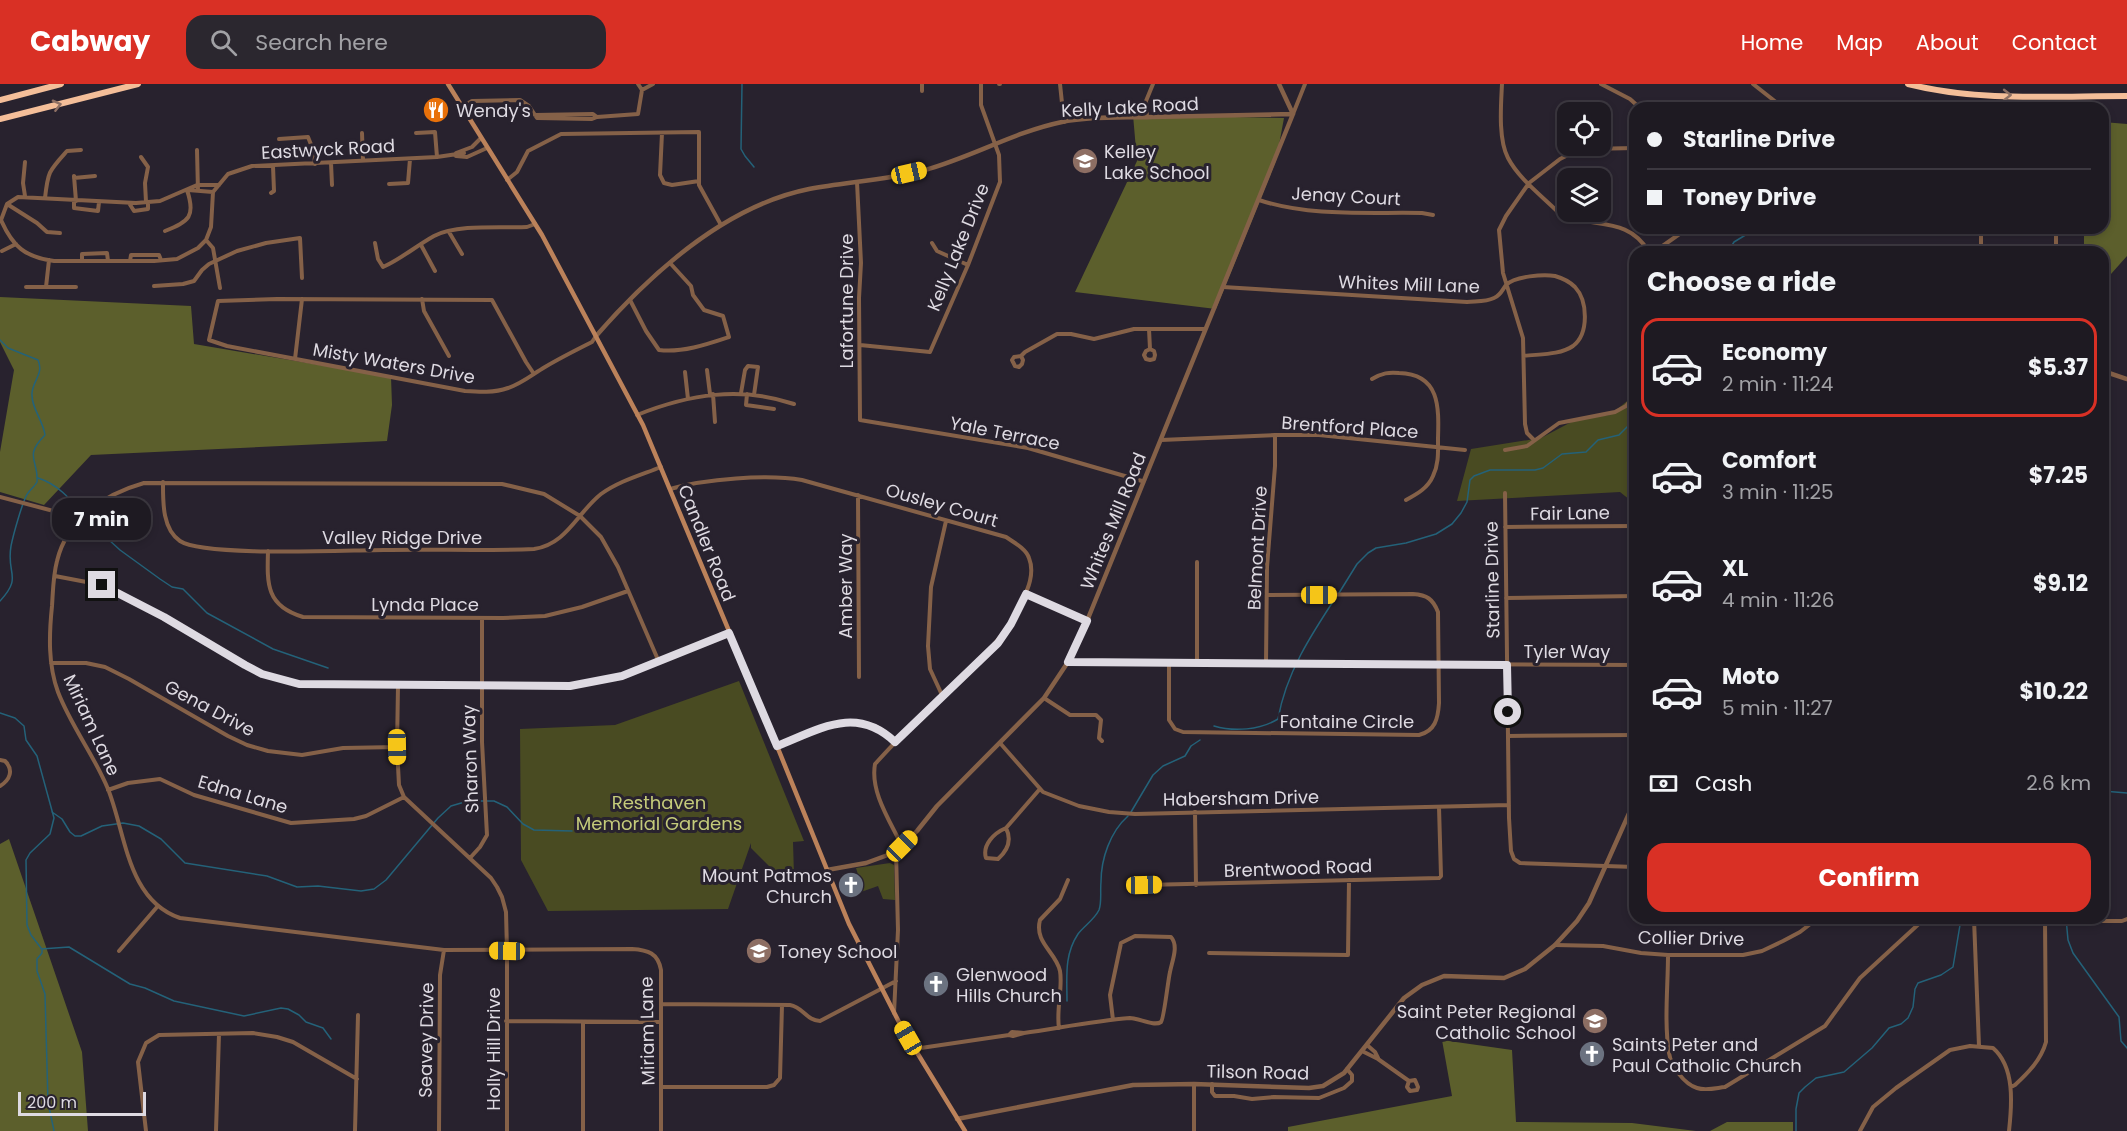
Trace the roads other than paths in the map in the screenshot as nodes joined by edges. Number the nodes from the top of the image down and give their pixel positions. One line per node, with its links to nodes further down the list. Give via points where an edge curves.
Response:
1 (60, 84): 21 (highway)
2 (138, 84): 17 (highway)
3 (146, 84): 17 (highway)
4 (448, 84): 24 (main road, Candler Road)
5 (638, 84): 18 (street)
6 (653, 84): 18 (street)
7 (922, 84): 19 (street)
8 (981, 84): 34 (street, Kelly Lake Drive, via 981,105)
9 (1060, 84): 28 (street)
10 (1153, 84): 26 (street, via 1146,101)
11 (1279, 84): 25 (street)
12 (1305, 84): 25 (street, Whites Mill Road)
13 (1502, 84): 53 (street, via 1505,152)
14 (1601, 84): 22 (street)
15 (1753, 84): 23 (street)
16 (1908, 84): 20 (highway, one-way to 20, via 1983,95)
17 (114, 90): 27 (highway, one-way to 17)
18 (642, 90): 24 (street, via 638,114 592,119 541,120 520,100 472,101)
19 (922, 91)
20 (2126, 96)
21 (0, 100)
22 (1633, 102)
23 (1776, 102)
24 (462, 107): 32 (main road, Candler Road)
25 (1293, 114): 26 (street, Kelly Lake Road); 63 (street, Whites Mill Road)
26 (1146, 117): 28 (street, Kelly Lake Road)
27 (0, 119)
28 (1064, 122): 34 (street, Kelly Lake Road)
29 (362, 133): 44 (street)
30 (416, 133): 42 (street, via 435,132)
31 (662, 133): 50 (street, via 561,134 528,151 517,172); 51 (street, via 699,132); 51 (street, via 660,175 664,183)
32 (481, 138): 35 (main road, Candler Road); 39 (street, Eastwyck Road)
33 (279, 139): 47 (street, via 308,137)
34 (996, 144): 52 (street, Kelly Lake Road, via 925,170); 93 (street, Kelly Lake Drive, via 1000,182)
35 (488, 148): 39 (street, Eastwyck Road); 50 (main road, Candler Road)
36 (1629, 148): 53 (street, via 1572,153)
37 (81, 150): 62 (street, via 67,151 53,165 48,172)
38 (198, 150): 57 (street)
39 (465, 153): 40 (street, Eastwyck Road); 40 (street, Eastwyck Road)
40 (453, 155): 42 (street, Eastwyck Road)
41 (141, 157): 66 (street, via 148,167)
42 (437, 157): 43 (street, Eastwyck Road)
43 (410, 159): 44 (street, Eastwyck Road); 54 (street, via 408,183)
44 (363, 161): 46 (street, Eastwyck Road)
45 (25, 162): 61 (street)
46 (331, 163): 47 (street, Eastwyck Road); 56 (street)
47 (315, 164): 48 (street, Eastwyck Road)
48 (273, 166): 55 (street, Eastwyck Road, via 252,166 228,174); 60 (street)
49 (95, 176): 64 (street, via 74,177)
50 (507, 180): 71 (main road, Candler Road)
51 (699, 181): 72 (street, via 700,190)
52 (857, 182): 72 (street, Kelly Lake Road, via 775,198); 109 (street, Lafortune Drive)
53 (1529, 183): 75 (street, via 1567,217 1609,224); 96 (street, via 1499,230)
54 (390, 184)
55 (219, 185): 57 (street); 59 (street, Eastwyck Road)
56 (332, 185)
57 (197, 188): 58 (street); 59 (street)
58 (187, 190): 66 (street); 73 (street, via 192,209 189,218)
59 (213, 192): 79 (street, via 211,227)
60 (271, 193)
61 (25, 196): 62 (street); 68 (street)
62 (45, 198): 64 (street)
63 (1258, 200): 69 (street, Jenay Court, via 1313,211); 101 (street, Whites Mill Road)
64 (75, 201): 65 (street); 65 (street, via 74,208 98,211)
65 (99, 202): 67 (street)
66 (147, 202): 67 (street); 67 (street, via 148,209 134,211)
67 (129, 203)
68 (7, 204): 70 (street); 76 (street, via 47,232)
69 (1433, 215)
70 (1, 222): 82 (street)
71 (535, 224): 74 (street); 108 (main road, Candler Road)
72 (721, 225): 92 (street, Kelly Lake Road)
73 (165, 231)
74 (449, 232): 83 (street); 87 (street)
75 (1629, 232)
76 (60, 233)
77 (1633, 234): 84 (street)
78 (1679, 234): 85 (street)
79 (206, 240): 89 (street); 91 (street, via 177,259 131,255 130,261)
80 (375, 243): 83 (street, via 382,267)
81 (932, 243): 93 (street, via 937,251)
82 (16, 244): 86 (street); 88 (street, via 24,252)
83 (421, 245): 94 (street)
84 (1644, 246)
85 (1662, 246)
86 (2, 251)
87 (462, 254)
88 (49, 260): 90 (street); 97 (street)
89 (217, 260): 95 (street, via 237,250 300,238); 98 (street, via 194,281); 102 (street)
90 (82, 261): 91 (street); 91 (street, via 82,254 107,253)
91 (108, 261)
92 (670, 263): 105 (street, Kelly Lake Road); 105 (street, via 691,286 704,310 723,316 729,337 659,350)
93 (968, 265): 109 (street, Kelly Lake Drive, via 930,352)
94 (435, 271)
95 (302, 278)
96 (1506, 285): 101 (street, Whites Mill Lane, via 1496,297 1467,302); 112 (street, via 1522,331); 112 (street, Whites Mill Lane, via 1525,277 1554,276 1575,287 1583,306 1584,330 1575,345)
97 (46, 286): 99 (street); 100 (street)
98 (154, 286)
99 (26, 287)
100 (76, 287)
101 (1223, 287): 107 (street, Whites Mill Road)
102 (220, 288)
103 (302, 299): 104 (street); 114 (street); 114 (street, Misty Waters Drive, via 218,301 209,340)
104 (422, 299): 111 (street, via 424,311); 118 (street, via 492,300)
105 (630, 300): 108 (street, Kelly Lake Road)
106 (1149, 329): 107 (street); 110 (street); 113 (street, via 1094,339 1057,334)
107 (1205, 329): 132 (street, Whites Mill Road)
108 (596, 336): 118 (street, Misty Waters Drive, via 592,342); 128 (main road, Candler Road)
109 (860, 345): 129 (street, Lafortune Drive)
110 (1150, 349)
111 (449, 356)
112 (1524, 356): 133 (street, via 1525,424)
113 (1021, 357)
114 (295, 359): 118 (street, Misty Waters Drive, via 465,391 509,388)
115 (708, 370): 121 (street)
116 (685, 372): 124 (street)
117 (2109, 373): 120 (street)
118 (534, 374)
119 (1372, 379): 134 (street, via 1382,373 1405,373 1429,385 1435,393 1439,419)
120 (2127, 379)
121 (712, 394): 122 (street); 124 (street); 130 (street)
122 (744, 394): 123 (street); 123 (street, via 747,366 758,367); 127 (street, via 746,405)
123 (754, 395): 126 (street)
124 (688, 399): 128 (street)
125 (1629, 403): 133 (street, via 1615,412 1559,423)
126 (794, 404)
127 (774, 409)
128 (637, 415): 137 (main road, Candler Road)
129 (860, 420): 139 (street, Yale Terrace, via 1028,448)
130 (715, 422)
131 (1275, 435): 132 (street, Brentford Place); 134 (street, Brentford Place, via 1319,435); 155 (street, Belmont Drive)
132 (1161, 440): 139 (street, Whites Mill Road)
133 (1534, 441): 136 (street)
134 (1438, 447): 135 (street, Brentford Place); 144 (street, via 1431,479)
135 (1466, 450)
136 (1506, 450)
137 (661, 466): 140 (main road, Candler Road); 145 (street, Valley Ridge Drive, via 608,489)
138 (164, 482): 145 (street, Miriam Lane, via 502,484 544,494); 147 (street, Miriam Lane, via 118,491); 150 (street, Valley Ridge Drive, via 166,520 180,541 201,549)
139 (1142, 482): 159 (street, Whites Mill Road)
140 (670, 489): 142 (street, Ousley Court, via 774,476); 160 (main road, Candler Road)
141 (1505, 493): 149 (street, Starline Drive)
142 (858, 495): 146 (street, Ousley Court); 170 (street, Amber Way)
143 (0, 497): 147 (street)
144 (1406, 500)
145 (580, 516): 150 (street, Valley Ridge Drive, via 555,543 545,548); 153 (street, Miriam Lane, via 612,554)
146 (946, 520): 154 (street, Ousley Court, via 1006,537 1018,545 1029,556 1032,567); 173 (street, via 931,587 928,646 931,675)
147 (78, 521): 152 (street, Miriam Lane, via 59,553)
148 (1629, 526): 149 (street, Fair Lane)
149 (1505, 528): 157 (street, Starline Drive)
150 (268, 550): 158 (street, Lynda Place, via 269,588 279,605 293,614)
151 (1197, 562): 165 (street)
152 (55, 576): 163 (street, Miriam Lane, via 49,635); 171 (street, via 114,589 274,678 299,684)
153 (628, 591): 158 (street, Lynda Place, via 554,614); 161 (street, Miriam Lane)
154 (1026, 594): 159 (street); 173 (street, Ousley Court, via 998,643)
155 (1267, 595): 166 (street, Belmont Drive); 167 (street, Fontaine Circle, via 1424,595 1435,603 1438,612)
156 (1629, 596): 157 (street)
157 (1506, 598): 168 (street, Starline Drive)
158 (482, 618): 172 (street, Sharon Way)
159 (1087, 621): 162 (street, Whites Mill Road)
160 (729, 633): 161 (street); 180 (main road, Candler Road)
161 (659, 662): 172 (street, via 588,684)
162 (1068, 662): 164 (street, Tyler Way); 174 (street, Whites Mill Road)
163 (51, 663): 181 (street, Gena Drive, via 105,667 228,736 268,751 302,755 343,748); 185 (street, Miriam Lane, via 58,692)
164 (1169, 663): 165 (street, Tyler Way); 167 (street, Fontaine Circle, via 1169,720 1183,732 1419,735 1429,732 1436,721)
165 (1197, 663): 166 (street, Tyler Way)
166 (1266, 663): 167 (street, Tyler Way)
167 (1439, 664): 168 (street, Tyler Way)
168 (1507, 665): 169 (street, Tyler Way); 176 (street, Starline Drive)
169 (1629, 665)
170 (859, 677)
171 (398, 686): 172 (street); 181 (street)
172 (482, 686): 194 (street, Sharon Way, via 487,835)
173 (942, 695): 178 (street, Ousley Court)
174 (1044, 698): 177 (street, via 1068,714 1096,715 1101,720); 179 (street, Whites Mill Road)
175 (1629, 735): 176 (street)
176 (1508, 736): 187 (street, Starline Drive)
177 (1102, 741)
178 (895, 742): 180 (street, via 879,728 851,722); 192 (street, Ousley Court, via 876,764 874,776)
179 (1000, 743): 184 (street, Habersham Drive); 192 (street, Whites Mill Road)
180 (777, 746): 197 (main road, Candler Road)
181 (397, 747): 186 (street, via 398,777)
182 (0, 760): 183 (street, via 8,764 10,776)
183 (0, 786)
184 (1039, 789): 189 (street, Habersham Drive, via 1079,806 1109,812); 191 (street)
185 (108, 790): 186 (street, Edna Lane, via 160,779 194,795 291,823 354,819); 202 (street, Miriam Lane, via 143,890)
186 (404, 797): 194 (street, Holly Hill Drive)
187 (1509, 805): 188 (street, Habersham Drive); 195 (street, Starline Drive, via 1510,845 1517,861)
188 (1439, 807): 189 (street, Habersham Drive); 199 (street, Brentwood Road, via 1441,876)
189 (1195, 812): 201 (street)
190 (1629, 814): 195 (street, Tilson Road)
191 (1006, 828): 191 (street, via 1006,850 998,859 986,858 986,846)
192 (902, 846): 193 (street, Whites Mill Road)
193 (896, 852): 197 (street, Whites Mill Road, via 866,863); 215 (street)
194 (470, 858): 212 (street, Holly Hill Drive, via 491,878 502,897)
195 (1608, 865): 196 (street); 209 (street, Tilson Road, via 1589,903)
196 (1629, 867)
197 (827, 870): 216 (main road, Candler Road)
198 (1068, 880): 225 (street, via 1060,899 1039,925 1041,940 1059,968)
199 (1349, 880): 201 (street, Brentwood Road); 213 (street, via 1348,955)
200 (1144, 885): 201 (street, Brentwood Road)
201 (1196, 885)
202 (157, 907): 210 (street, Miriam Lane, via 180,918); 211 (street)
203 (2127, 919): 204 (street)
204 (2109, 921)
205 (1810, 924): 214 (street, Collier Drive, via 1783,941 1750,954)
206 (1919, 924): 214 (street, via 1860,978 1825,1026 1731,1085 1709,1089 1691,1085 1670,1056)
207 (1974, 924): 228 (street)
208 (2045, 924): 237 (street, via 2046,1042 2033,1068)
209 (1555, 945): 214 (street, Collier Drive, via 1603,946); 227 (street, Tilson Road, via 1525,969 1504,978 1444,976 1422,985 1404,998)
210 (444, 950): 212 (street, Miriam Lane); 243 (street, Seavey Drive, via 440,975)
211 (119, 951)
212 (507, 951): 217 (street, Miriam Lane, via 651,952 660,963); 222 (street, Holly Hill Drive)
213 (1209, 953)
214 (1668, 955)
215 (896, 981): 216 (street); 219 (street)
216 (882, 989): 218 (street, via 820,1021 810,1019 796,1006); 219 (main road, Candler Road)
217 (661, 1004): 218 (street); 224 (street, Miriam Lane)
218 (782, 1005): 238 (street, via 780,1078 774,1085)
219 (894, 1014): 229 (main road, Candler Road)
220 (358, 1015): 233 (street)
221 (1113, 1020): 221 (street, via 1110,995 1121,943 1135,936 1171,937 1175,945 1163,1020 1155,1024 1139,1018); 225 (street)
222 (506, 1021): 223 (street); 244 (street, Holly Hill Drive)
223 (583, 1022): 224 (street); 245 (street)
224 (661, 1022): 238 (street, Miriam Lane)
225 (1059, 1028): 229 (street)
226 (219, 1034): 233 (street, via 253,1033 285,1040); 240 (street, via 159,1035 146,1043 138,1062); 241 (street)
227 (1367, 1045): 230 (street, Tilson Road); 231 (street)
228 (1979, 1046): 237 (street, via 1993,1048 2001,1057); 249 (street, via 1950,1050 1896,1088 1873,1107)
229 (914, 1049): 239 (main road, Candler Road)
230 (1362, 1051): 231 (street); 232 (street, Tilson Road)
231 (1378, 1059): 234 (street)
232 (1347, 1069): 236 (street, Tilson Road, via 1323,1086); 236 (street, via 1352,1081 1319,1098 1215,1096)
233 (357, 1079): 242 (street)
234 (1409, 1081)
235 (1194, 1084): 236 (street, Tilson Road); 239 (street, Tilson Road, via 1133,1085); 248 (street)
236 (1212, 1084)
237 (2012, 1086): 250 (street)
238 (662, 1087): 246 (street, Miriam Lane)
239 (957, 1119): 247 (main road, Candler Road)
240 (146, 1131)
241 (216, 1131)
242 (355, 1131)
243 (439, 1131)
244 (507, 1131)
245 (584, 1131)
246 (661, 1131)
247 (965, 1131)
248 (1194, 1131)
249 (1860, 1131)
250 (2009, 1131)

